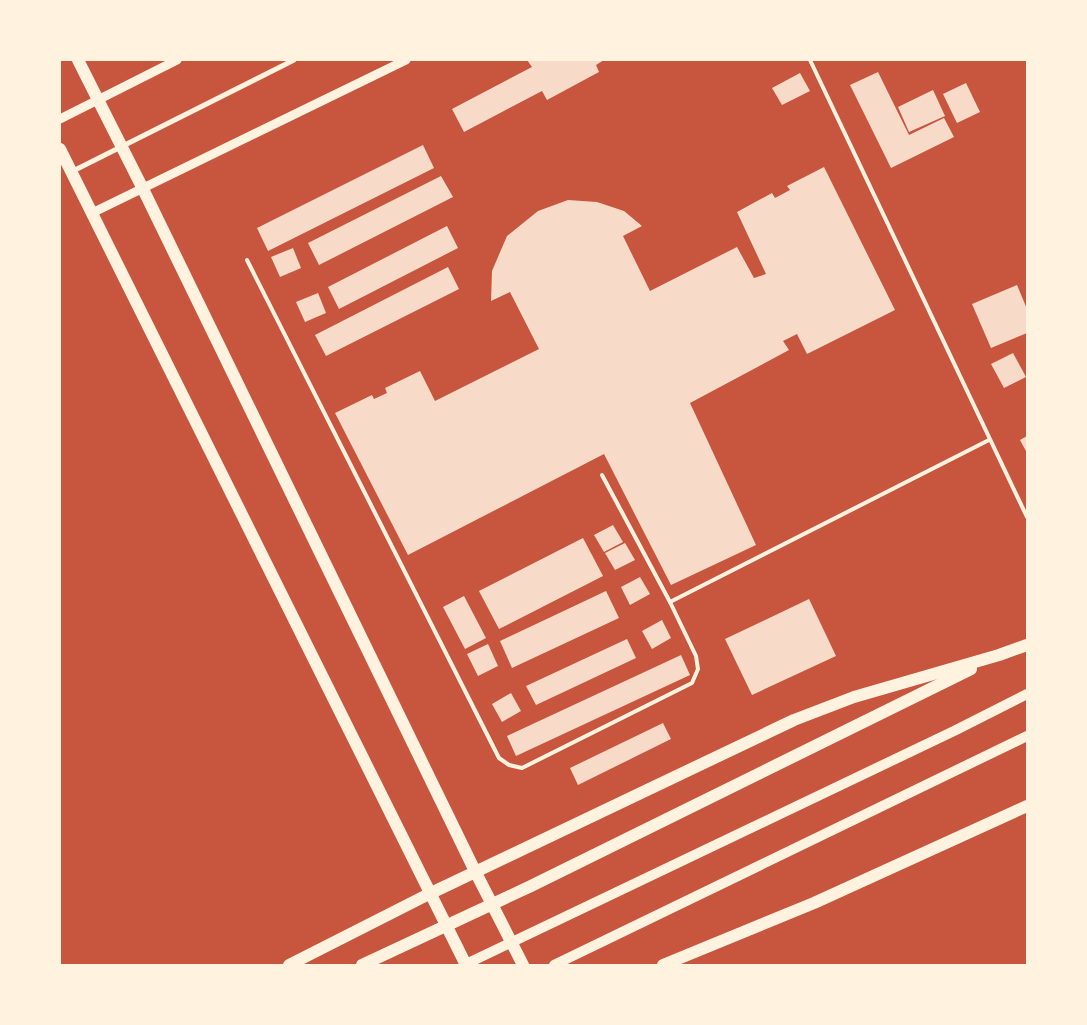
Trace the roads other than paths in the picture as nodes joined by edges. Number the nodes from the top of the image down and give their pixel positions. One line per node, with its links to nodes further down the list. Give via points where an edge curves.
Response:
1 (78, 60): 6 (main road)
2 (177, 60): 6 (street)
3 (294, 60): 8 (street)
4 (406, 60): 11 (street)
5 (810, 60): 14 (lane)
6 (97, 100): 7 (street); 8 (main road)
7 (60, 119)
8 (121, 146): 10 (street); 11 (main road)
9 (60, 149): 10 (main road)
10 (71, 172): 12 (main road)
11 (143, 189): 12 (street); 24 (main road)
12 (92, 213): 25 (main road)
13 (247, 260): 17 (lane, via 500,758 509,765 522,768 692,683 698,670 696,656)
14 (990, 440): 16 (lane); 17 (lane)
15 (602, 475): 17 (lane)
16 (1027, 517)
17 (670, 602)
18 (1027, 638): 20 (main road)
19 (1027, 644): 20 (main road)
20 (998, 655): 24 (main road, via 854,697 794,720); 27 (main road, via 540,882)
21 (1027, 694): 28 (main road)
22 (1027, 736): 30 (main road)
23 (1027, 806): 31 (main road, via 814,903)
24 (475, 871): 25 (main road); 29 (main road)
25 (429, 894): 26 (main road); 28 (main road)
26 (289, 965)
27 (362, 965)
28 (465, 965)
29 (523, 965)
30 (554, 965)
31 (663, 965)

